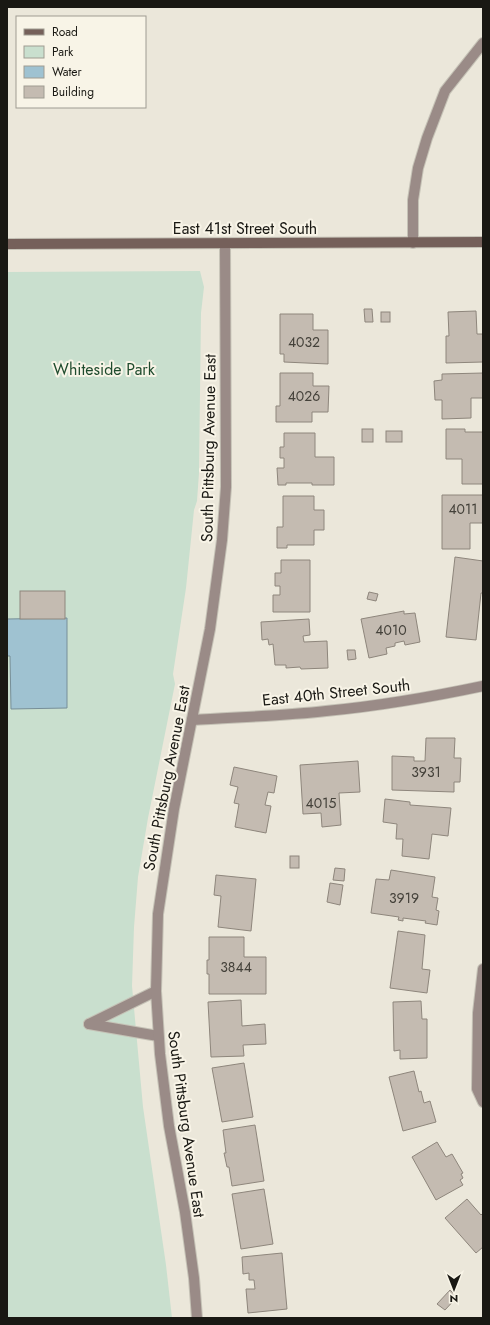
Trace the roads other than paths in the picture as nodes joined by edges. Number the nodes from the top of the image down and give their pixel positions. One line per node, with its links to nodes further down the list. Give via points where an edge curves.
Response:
1 (483, 43): 4 (street, via 445,91 426,138 413,200)
2 (483, 242): 4 (main road, East 41st Street South)
3 (225, 243): 4 (main road, East 41st Street South); 5 (main road, East 41st Street South); 7 (street, South Pittsburg Avenue East, via 226,487 210,629)
4 (413, 243)
5 (7, 244)
6 (483, 686): 7 (street, East 40th Street South, via 401,702 343,709)
7 (192, 720): 9 (street, South Pittsburg Avenue East, via 161,886)
8 (483, 969): 11 (street, via 478,1013 477,1089)
9 (156, 991): 10 (street, South Pittsburg Avenue East); 10 (street, via 89,1024)
10 (158, 1036): 12 (street, South Pittsburg Avenue East, via 169,1126 186,1212)
11 (483, 1102)
12 (197, 1318)

